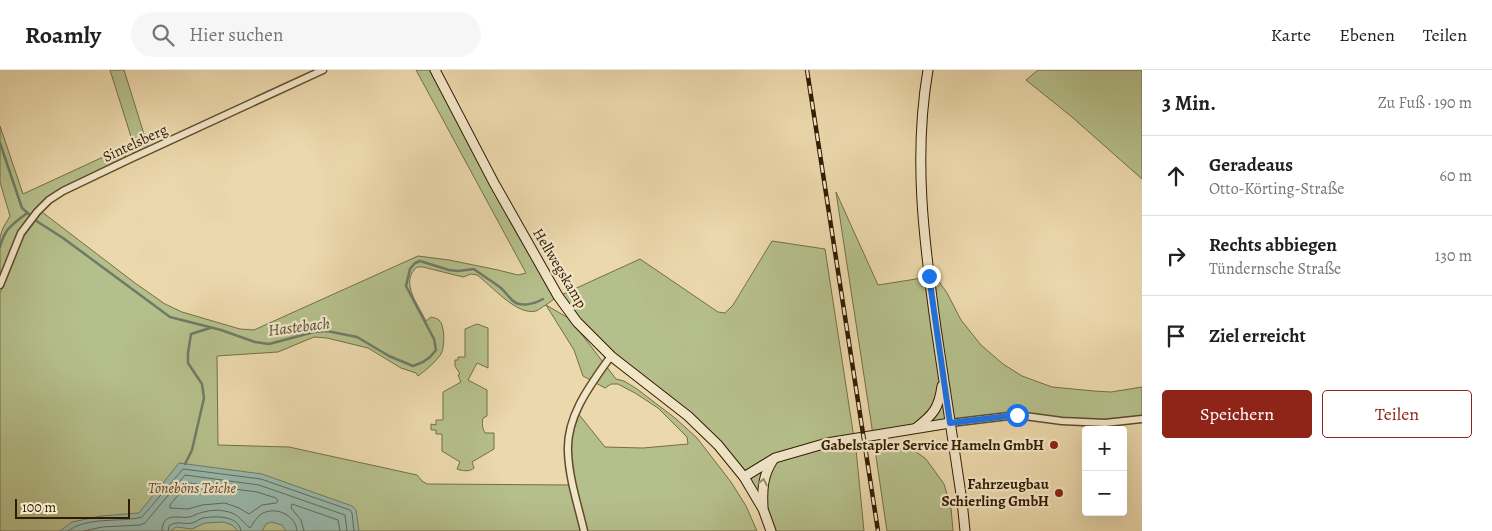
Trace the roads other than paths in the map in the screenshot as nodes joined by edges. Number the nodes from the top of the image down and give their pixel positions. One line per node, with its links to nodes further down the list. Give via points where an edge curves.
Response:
1 (324, 70): 4 (street, Sintelsberg, via 49,200 21,233)
2 (435, 70): 5 (main road, Hellwegskamp, via 558,296 577,322)
3 (928, 70): 6 (main road, via 922,116 920,183 924,240)
4 (0, 285)
5 (611, 356): 11 (main road, Hellwegskamp, via 688,416); 13 (street, via 582,400 571,426 567,450)
6 (943, 376): 8 (main road); 9 (main road, via 936,410)
7 (1142, 418): 8 (street, via 1104,423 1017,415)
8 (950, 423): 9 (main road); 15 (main road)
9 (916, 428): 10 (main road, via 827,443)
10 (775, 458): 11 (main road); 12 (main road, one-way to 10, via 763,479)
11 (744, 476): 12 (main road, Hellwegskamp)
12 (763, 510): 14 (main road)
13 (584, 531)
14 (771, 531)
15 (965, 531)

